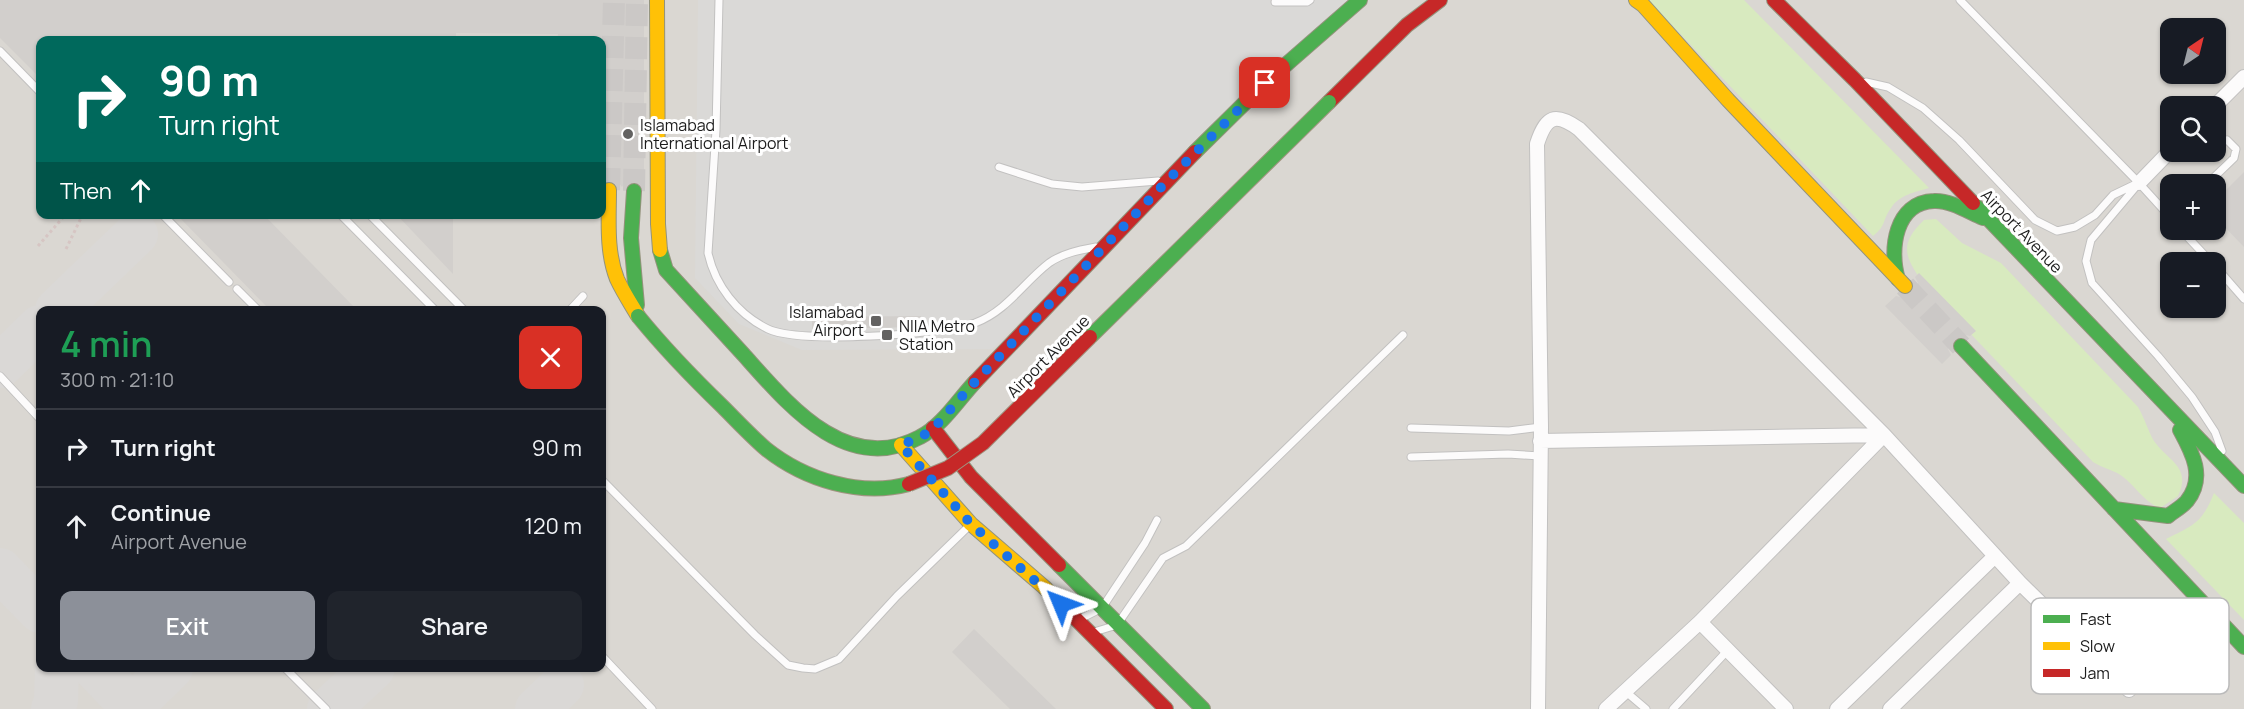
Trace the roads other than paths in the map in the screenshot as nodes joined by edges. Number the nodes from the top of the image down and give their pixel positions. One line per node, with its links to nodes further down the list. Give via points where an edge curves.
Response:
1 (657, 0): 50 (main road, via 658,224 660,257 666,270 789,405 814,426 855,445 877,449)
2 (719, 0): 29 (lane, via 708,253 721,287 762,325 784,334 810,336 946,330 995,312 1050,263 1076,250)
3 (1311, 0): 9 (lane)
4 (1360, 0): 19 (main road, via 1265,83)
5 (1440, 0): 40 (main road, Airport Avenue, bridge, via 1407,25 983,442 943,471 890,488 861,488 810,475 792,466 770,452 718,403 664,348)
6 (1636, 0): 27 (main road, via 1902,283 1893,258 1897,230 1920,204 1936,201)
7 (1774, 0): 12 (main road, Airport Avenue)
8 (1960, 0): 20 (lane)
9 (1275, 2)
10 (0, 51): 13 (lane)
11 (2244, 77): 14 (street)
12 (1855, 80): 20 (lane, via 1888,87 1923,108 2035,220 2057,231 2075,227 2095,215 2113,195); 27 (main road, Airport Avenue)
13 (36, 88)
14 (2225, 96)
15 (2227, 140): 18 (lane, via 2236,149 2234,158)
16 (2160, 161): 20 (street)
17 (999, 167): 19 (lane, via 1052,184 1082,187)
18 (2217, 174)
19 (1167, 181): 29 (main road)
20 (2139, 183): 23 (lane); 53 (lane, via 2091,240 2086,261 2092,283 2192,397 2215,432)
21 (609, 190): 40 (main road, Airport Avenue, via 613,266)
22 (634, 191): 40 (main road, Airport Avenue, via 632,267)
23 (2160, 206)
24 (167, 219): 32 (lane)
25 (345, 219): 37 (lane)
26 (374, 219): 38 (lane)
27 (1987, 219): 44 (main road, Airport Avenue)
28 (2190, 240): 30 (lane)
29 (1106, 245): 47 (main road)
30 (2202, 252)
31 (2226, 278): 35 (lane)
32 (229, 282)
33 (237, 289): 36 (lane)
34 (583, 296): 39 (lane)
35 (2244, 299)
36 (254, 306)
37 (431, 306)
38 (460, 306)
39 (574, 306)
40 (639, 316)
41 (1403, 335): 66 (lane, via 1186,546 1163,558)
42 (1961, 346): 56 (main road)
43 (0, 376): 45 (lane)
44 (2162, 400): 53 (main road, Airport Avenue); 56 (main road, via 2194,457 2196,481 2187,501 2168,516)
45 (36, 414)
46 (1411, 428): 48 (lane)
47 (933, 429): 50 (main road); 63 (main road, via 971,477)
48 (1541, 434): 49 (street); 49 (street, via 1537,144 1542,127 1552,118 1564,118); 51 (street)
49 (1884, 435): 59 (street); 65 (street)
50 (901, 445): 58 (main road)
51 (1540, 456): 52 (lane); 80 (street)
52 (1411, 457)
53 (2231, 473): 55 (main road, Airport Avenue)
54 (606, 484): 58 (lane, via 755,635 788,665 803,668 815,669 839,659)
55 (2244, 486)
56 (2114, 509): 62 (main road)
57 (1157, 520): 63 (lane)
58 (971, 524): 64 (main road)
59 (1995, 556): 60 (street); 85 (street)
60 (2020, 583): 61 (street); 86 (street)
61 (2035, 598)
62 (2198, 598)
63 (1102, 608): 64 (lane); 66 (main road)
64 (1078, 621): 68 (main road)
65 (1700, 621): 70 (street); 74 (street)
66 (1118, 625): 68 (lane); 73 (main road)
67 (2229, 631): 69 (main road)
68 (1092, 633): 75 (main road)
69 (2244, 647)
70 (1728, 650): 83 (lane); 84 (street)
71 (606, 660): 77 (lane)
72 (289, 672): 76 (lane)
73 (1172, 677): 75 (main road); 79 (main road)
74 (1625, 691): 81 (street); 82 (lane)
75 (1152, 695): 78 (main road)
76 (326, 709)
77 (652, 709)
78 (1166, 709)
79 (1203, 709)
80 (1538, 709)
81 (1606, 709)
82 (1646, 709)
83 (1673, 709)
84 (1786, 709)
85 (1837, 709)
86 (1890, 709)

